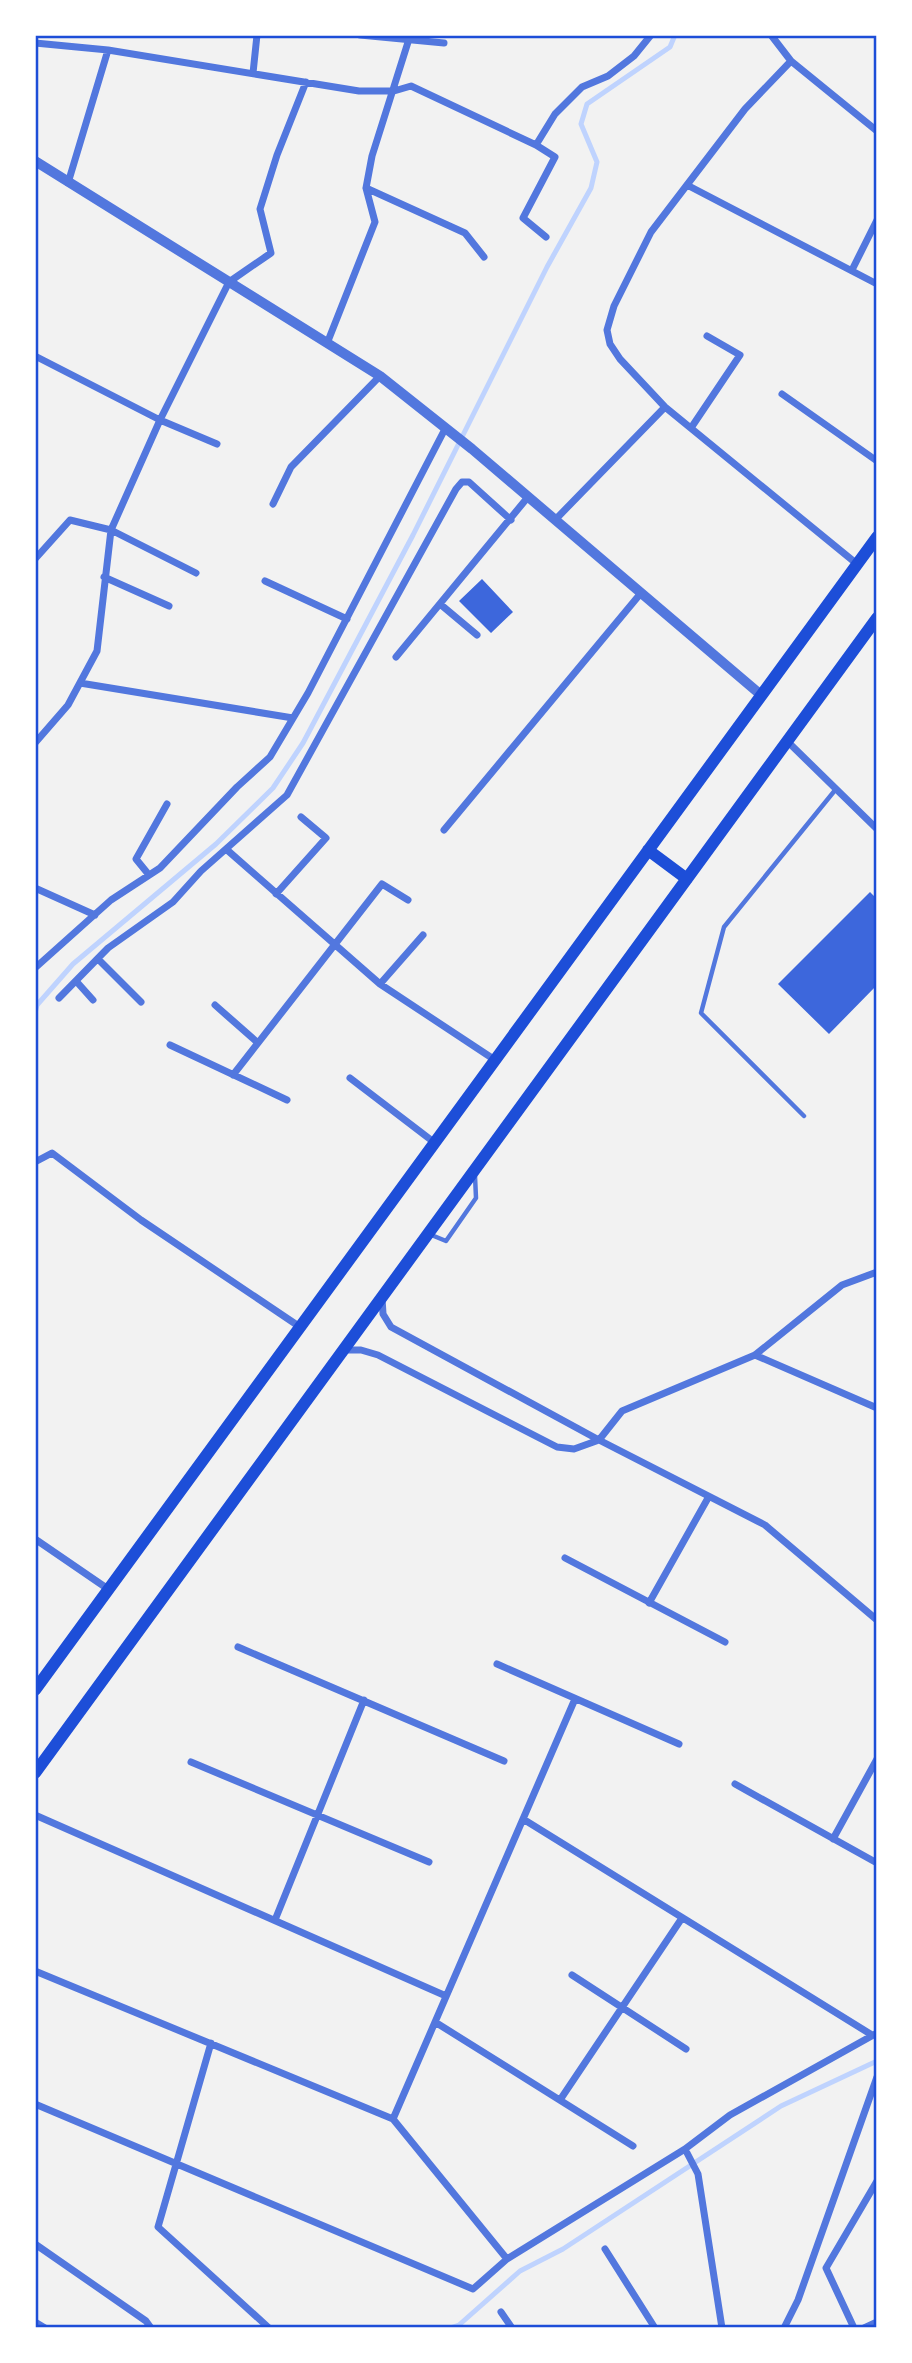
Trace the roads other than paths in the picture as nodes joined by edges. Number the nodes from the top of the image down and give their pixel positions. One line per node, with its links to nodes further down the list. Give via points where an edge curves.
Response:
1 (257, 35): 10 (street)
2 (360, 35): 5 (street)
3 (651, 35): 14 (street, via 608,76 582,87 555,114)
4 (771, 35): 9 (street)
5 (409, 39): 7 (street); 12 (street)
6 (35, 43): 8 (street)
7 (444, 43)
8 (108, 50): 10 (street); 16 (street)
9 (791, 61): 13 (street); 17 (street, via 745,109)
10 (253, 74): 11 (street)
11 (306, 82): 12 (street, via 359,91); 23 (street, via 260,209 271,253)
12 (394, 91): 14 (street, via 411,86); 18 (street)
13 (877, 131)
14 (536, 145): 20 (street, via 555,157 523,218)
15 (35, 161): 16 (street)
16 (68, 183): 23 (street)
17 (687, 185): 22 (street); 30 (street, via 651,232 607,330 620,359)
18 (366, 188): 21 (street, via 465,233); 26 (street, via 375,222)
19 (877, 220): 22 (street)
20 (545, 237)
21 (484, 257)
22 (852, 270): 24 (street)
23 (229, 282): 26 (street); 31 (street)
24 (877, 284)
25 (707, 336): 32 (street, via 740,355)
26 (328, 341): 28 (street)
27 (35, 356): 31 (street)
28 (380, 376): 33 (street); 37 (street, via 291,467)
29 (782, 394): 35 (street)
30 (665, 407): 32 (street); 39 (street)
31 (160, 420): 34 (street); 40 (street)
32 (691, 428): 43 (street)
33 (445, 429): 36 (street); 50 (street)
34 (217, 444)
35 (877, 461)
36 (528, 497): 38 (street); 39 (street)
37 (273, 504)
38 (511, 520): 48 (street); 64 (street, via 469,482 462,482 287,795)
39 (555, 520): 47 (street)
40 (111, 530): 42 (street, via 70,520); 44 (street); 45 (street)
41 (877, 537): 43 (main road)
42 (35, 559)
43 (857, 564): 55 (main road)
44 (196, 573)
45 (104, 577): 49 (street); 54 (street, via 97,651)
46 (265, 581): 50 (street)
47 (641, 593): 55 (street); 63 (street)
48 (440, 604): 52 (street); 53 (street)
49 (169, 606)
50 (347, 618): 56 (street)
51 (877, 618): 57 (main road)
52 (477, 635)
53 (396, 657)
54 (80, 684): 56 (street); 58 (street)
55 (761, 695): 65 (main road)
56 (293, 718): 66 (street, via 270,757)
57 (787, 741): 59 (street); 67 (main road)
58 (35, 743)
59 (836, 789): 62 (street); 88 (lane, via 724,927 701,1013)
60 (167, 804): 66 (street, via 136,859)
61 (301, 817): 69 (street, via 326,838)
62 (877, 829)
63 (444, 830)
64 (226, 849): 69 (street); 74 (street, via 173,902)
65 (648, 850): 67 (main road); 84 (main road)
66 (149, 875): 71 (street)
67 (687, 879): 91 (main road)
68 (35, 888): 71 (street)
69 (276, 894): 73 (street)
70 (408, 900): 73 (street, via 382,884)
71 (95, 915): 75 (street)
72 (423, 935): 77 (street)
73 (332, 946): 77 (street); 82 (street)
74 (98, 959): 76 (street); 80 (street)
75 (35, 968)
76 (76, 981): 78 (street); 79 (street)
77 (380, 984): 84 (street)
78 (59, 998)
79 (93, 1000)
80 (141, 1002)
81 (215, 1005): 82 (street)
82 (258, 1043): 85 (street)
83 (170, 1045): 85 (street)
84 (495, 1060): 89 (main road)
85 (233, 1074): 87 (street)
86 (350, 1078): 89 (street)
87 (287, 1100)
88 (804, 1116)
89 (435, 1143): 95 (main road)
90 (35, 1162): 95 (street, via 52,1153 141,1220)
91 (475, 1169): 92 (main road); 92 (lane, via 477,1198 450,1236 446,1241)
92 (428, 1234): 94 (main road)
93 (877, 1272): 97 (street, via 842,1285)
94 (382, 1298): 96 (main road); 99 (street, via 383,1314 391,1327)
95 (300, 1327): 103 (main road)
96 (344, 1350): 99 (street, via 378,1355 557,1447 574,1449); 116 (main road)
97 (755, 1355): 98 (street); 99 (street, via 622,1411)
98 (877, 1408)
99 (599, 1440): 100 (street)
100 (708, 1498): 104 (street); 105 (street, via 765,1525)
101 (35, 1539): 103 (street)
102 (565, 1558): 104 (street)
103 (108, 1589): 109 (main road)
104 (649, 1603): 106 (street)
105 (877, 1620)
106 (725, 1642)
107 (238, 1647): 111 (street)
108 (497, 1664): 110 (street)
109 (35, 1689)
110 (575, 1699): 112 (street); 120 (street)
111 (364, 1700): 114 (street); 119 (street)
112 (679, 1744)
113 (877, 1759): 121 (street)
114 (503, 1761)
115 (191, 1762): 119 (street)
116 (35, 1773)
117 (735, 1784): 121 (street)
118 (35, 1815): 125 (street)
119 (318, 1816): 122 (street); 125 (street)
120 (523, 1819): 124 (street); 128 (street)
121 (833, 1839): 123 (street)
122 (429, 1862)
123 (877, 1863)
124 (682, 1917): 129 (street); 131 (street)
125 (275, 1920): 128 (street)
126 (35, 1971): 132 (street)
127 (572, 1975): 129 (street)
128 (446, 1996): 130 (street)
129 (621, 2006): 133 (street); 135 (street)
130 (435, 2022): 135 (street); 137 (street)
131 (875, 2034): 139 (street, via 730,2115)
132 (211, 2043): 137 (street); 140 (street)
133 (686, 2049)
134 (877, 2077): 154 (street, via 803,2287)
135 (560, 2100): 138 (street)
136 (35, 2104): 140 (street)
137 (393, 2119): 144 (street)
138 (633, 2146)
139 (685, 2149): 144 (street); 153 (street, via 698,2175)
140 (178, 2162): 144 (street, via 473,2289); 150 (street, via 158,2227)
141 (877, 2181): 155 (street, via 826,2268)
142 (35, 2244): 149 (street)
143 (604, 2249): 152 (street)
144 (507, 2259)
145 (501, 2312): 151 (street)
146 (35, 2322): 148 (street)
147 (877, 2322): 156 (street)
148 (45, 2328)
149 (151, 2328)
150 (269, 2328)
151 (512, 2328)
152 (655, 2328)
153 (722, 2328)
154 (784, 2328)
155 (854, 2328)
156 (864, 2328)

